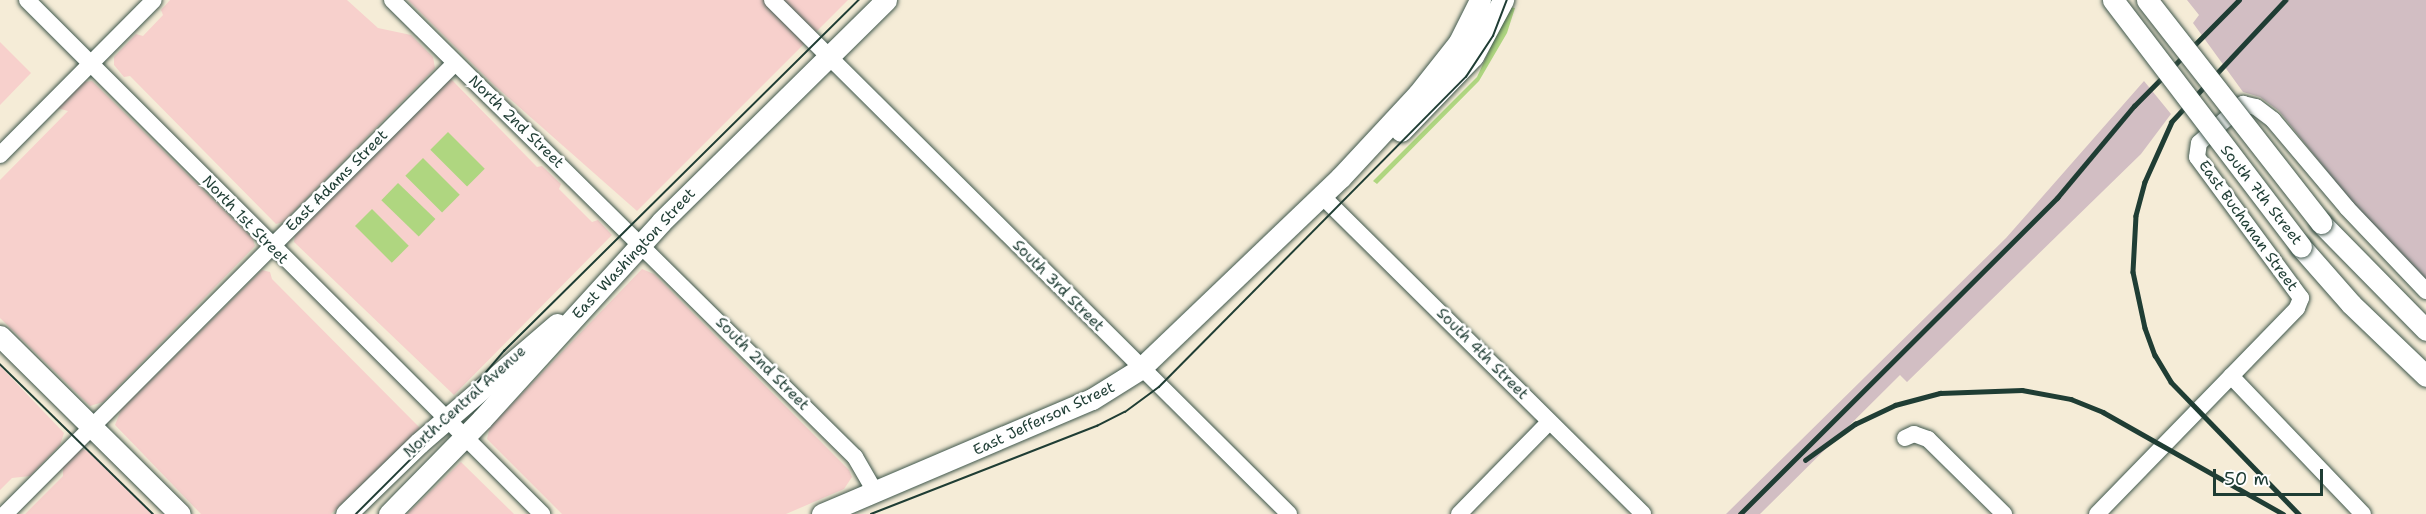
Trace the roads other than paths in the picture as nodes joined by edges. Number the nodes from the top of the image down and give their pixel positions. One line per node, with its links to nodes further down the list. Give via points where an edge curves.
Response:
1 (27, 0): 12 (street, North 1st Street)
2 (154, 0): 12 (street)
3 (392, 0): 11 (street, North 2nd Street)
4 (772, 0): 10 (street, South 3rd Street)
5 (886, 0): 10 (main road, East Washington Street)
6 (1480, 0): 14 (main road, East Jefferson Street, via 1442,65)
7 (1503, 0): 14 (main road, East Jefferson Street, via 1473,56 1442,92 1387,144)
8 (2113, 0): 24 (main road, South 7th Street, bridge, via 2301,247 2351,304)
9 (2147, 0): 20 (main road, South 7th Street, bridge, via 2321,223)
10 (828, 57): 16 (main road, East Washington Street); 22 (street, South 3rd Street)
11 (455, 63): 16 (street, North 2nd Street); 17 (street, East Adams Street)
12 (91, 64): 13 (street); 17 (street, North 1st Street)
13 (0, 155)
14 (1340, 178): 15 (main road, East Jefferson Street)
15 (1321, 195): 22 (main road, East Jefferson Street); 26 (street, South 4th Street)
16 (641, 243): 19 (main road, East Washington Street); 30 (street, South 2nd Street, via 855,457)
17 (271, 247): 25 (street, North 1st Street); 27 (street, East Adams Street)
18 (2426, 291): 23 (street, East Buchanan Street, via 2347,208 2273,120 2256,106 2243,104 2199,143 2197,157 2301,298 2297,308)
19 (592, 298): 25 (main road, North Central Avenue, via 535,340); 28 (main road, East Washington Street)
20 (2426, 330)
21 (0, 336): 27 (main road)
22 (1140, 369): 30 (main road, East Jefferson Street, via 1092,399); 37 (street, South 3rd Street)
23 (2231, 376): 41 (street, East Buchanan Street); 42 (street)
24 (2426, 376)
25 (446, 421): 28 (street, North 1st Street); 33 (main road, North Central Avenue)
26 (1549, 422): 38 (street); 39 (street, South 4th Street)
27 (92, 427): 31 (street, East Adams Street); 32 (main road)
28 (463, 438): 34 (main road, East Washington Street); 35 (street, North 1st Street)
29 (1905, 438): 40 (street, via 1914,434 1928,439)
30 (874, 491): 36 (main road, East Jefferson Street)
31 (5, 514)
32 (180, 514)
33 (346, 514)
34 (389, 514)
35 (542, 514)
36 (822, 514)
37 (1289, 514)
38 (1459, 514)
39 (1643, 514)
40 (2004, 514)
41 (2097, 514)
42 (2363, 514)

